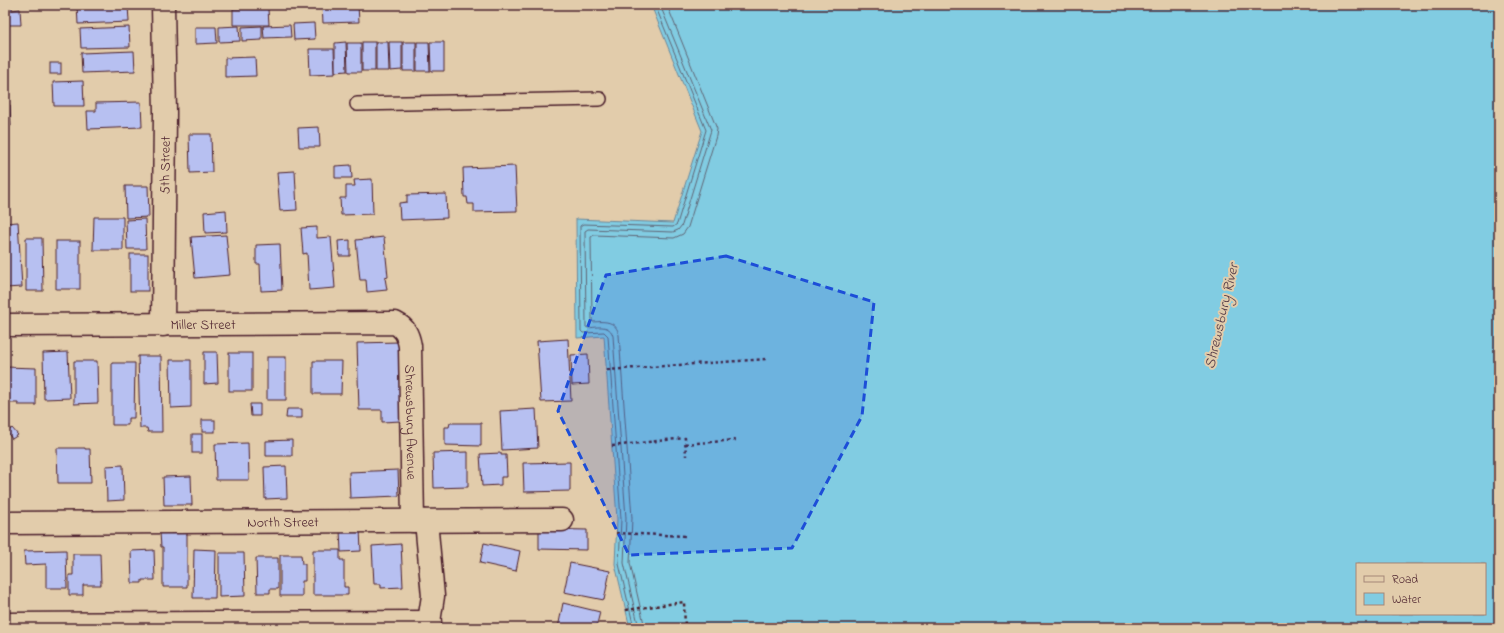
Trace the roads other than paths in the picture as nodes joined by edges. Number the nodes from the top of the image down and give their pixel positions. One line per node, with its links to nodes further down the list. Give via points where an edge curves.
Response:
1 (163, 5): 5 (street, 5th Street)
2 (600, 99): 3 (lane)
3 (357, 104)
4 (5, 325): 5 (street, Miller Street)
5 (163, 325): 6 (street, Miller Street)
6 (401, 326): 8 (street, Shrewsbury Avenue, via 407,334 410,346)
7 (562, 520): 8 (street, North Street)
8 (419, 521): 9 (street, North Street); 11 (street, Shrewsbury Avenue, via 433,596)
9 (5, 523)
10 (5, 624): 12 (street)
11 (429, 625): 12 (street)
12 (154, 626)

